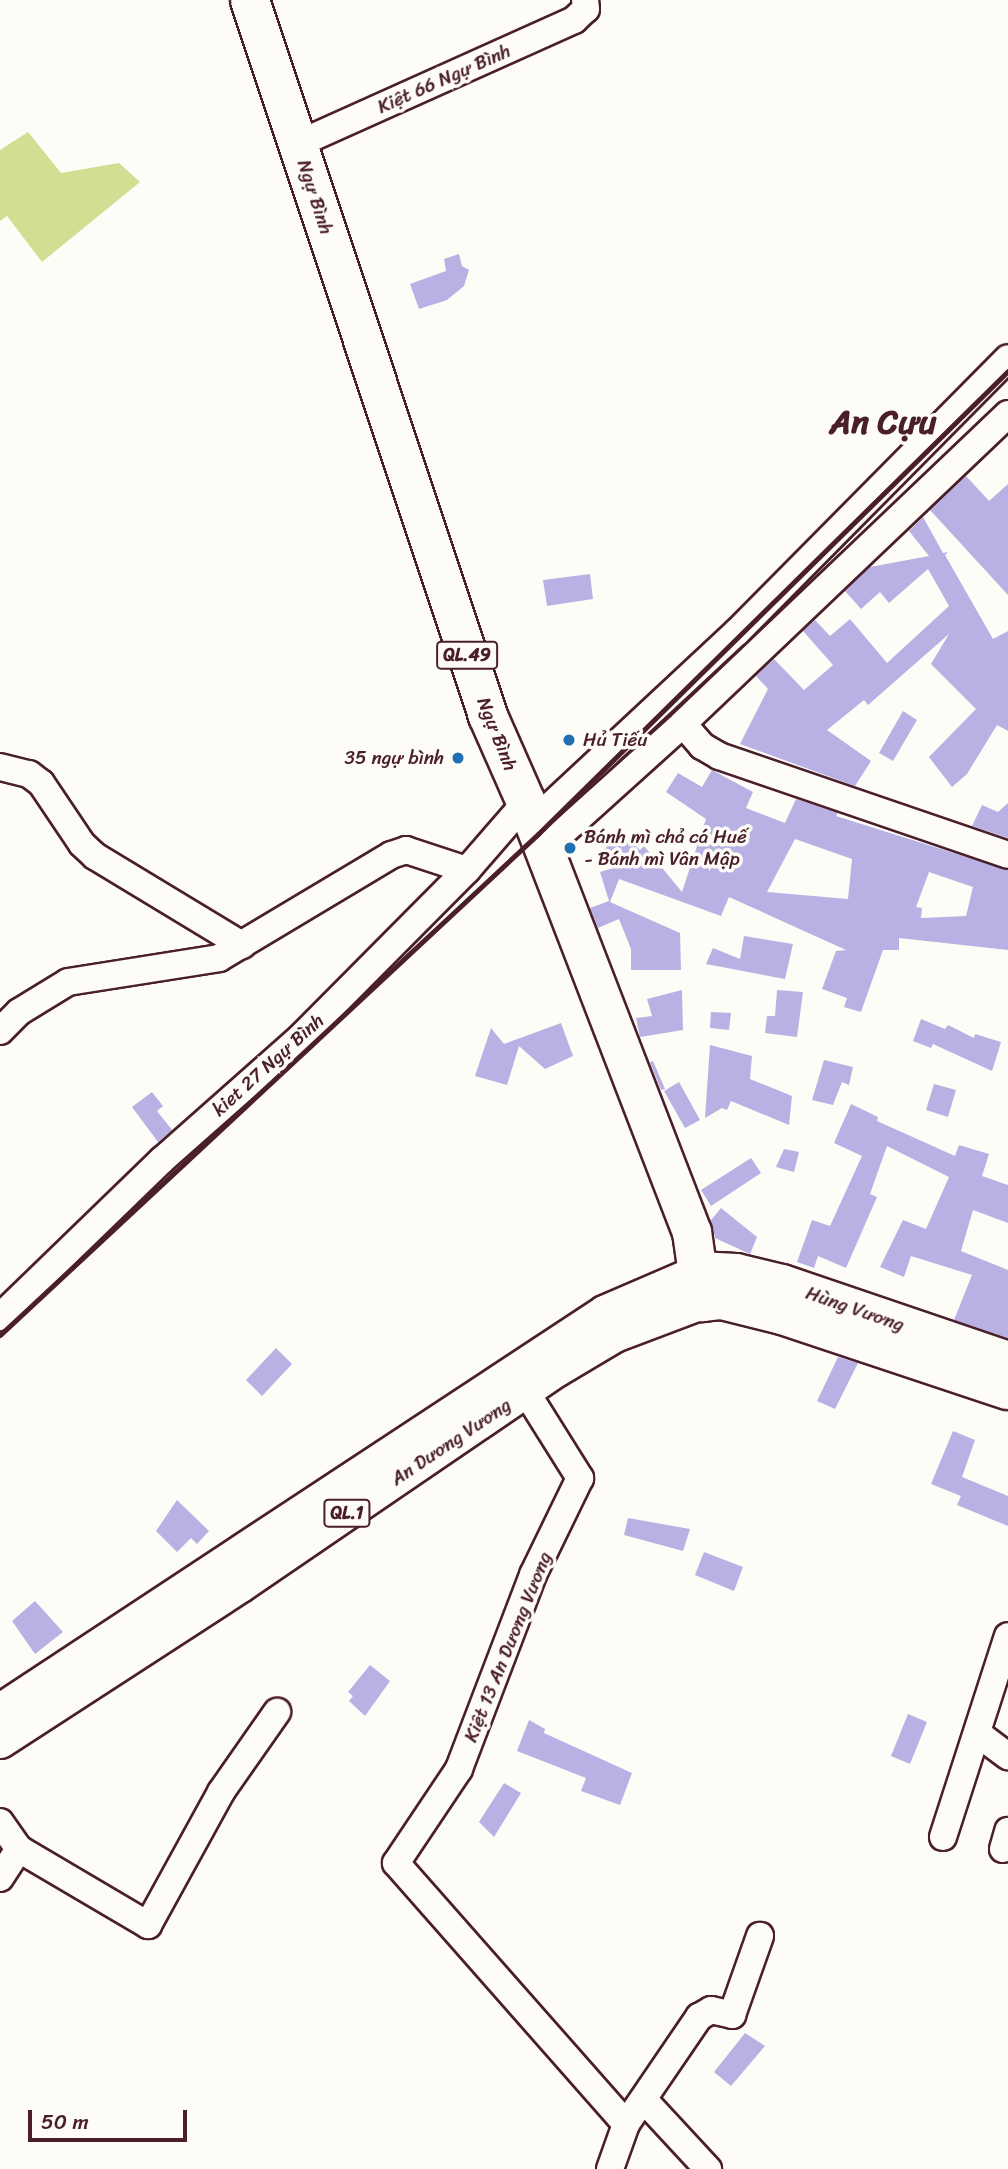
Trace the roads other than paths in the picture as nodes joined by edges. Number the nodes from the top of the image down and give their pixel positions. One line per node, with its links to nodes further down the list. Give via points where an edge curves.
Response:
1 (250, 0): 3 (highway, Ngự Bình / QL.49)
2 (585, 4): 3 (street, Kiệt 66 Ngự Bình, via 574,20)
3 (298, 144): 8 (highway, Ngự Bình / QL.49, via 488,716)
4 (1008, 358): 8 (street, via 737,632)
5 (1008, 414): 6 (street)
6 (683, 724): 8 (street); 9 (street, via 702,746 719,756)
7 (0, 767): 11 (street, via 29,774 41,783 95,856)
8 (534, 824): 10 (street, kiet 27 Ngự Bình); 13 (highway, Ngự Bình / QL.49, via 692,1231)
9 (1008, 855)
10 (467, 870): 11 (street, via 406,850); 14 (street, kiet 27 Ngự Bình, via 302,1036 162,1160)
11 (242, 945): 12 (street, via 219,958 68,982 19,1012)
12 (0, 1031)
13 (700, 1287): 15 (highway, Hùng Vương / QL.1, via 736,1273 782,1284); 16 (highway, Hùng Vương / QL.1, via 722,1300 782,1315); 17 (main road, An Dương Vương / QL.1); 19 (main road, An Dương Vương / QL.1, via 604,1312)
14 (0, 1317)
15 (1008, 1361)
16 (1008, 1390)
17 (526, 1392): 19 (main road, An Dương Vương / QL.1); 31 (street, Kiệt 13 An Dương Vương, via 580,1478 533,1575 459,1769 396,1863)
18 (1008, 1636): 22 (street)
19 (47, 1694): 20 (main road, An Dương Vương / QL.1); 23 (main road, An Dương Vương / QL.1)
20 (0, 1710)
21 (277, 1712): 27 (street, via 220,1792 148,1925)
22 (977, 1733): 24 (street); 26 (street)
23 (0, 1741)
24 (1008, 1756)
25 (0, 1822): 27 (street)
26 (943, 1837)
27 (19, 1849): 28 (street)
28 (0, 1878)
29 (760, 1936): 30 (street, via 732,2015 711,2010 702,2014)
30 (645, 2101): 31 (street); 33 (street)
31 (626, 2124): 32 (street)
32 (610, 2169)
33 (708, 2169)

